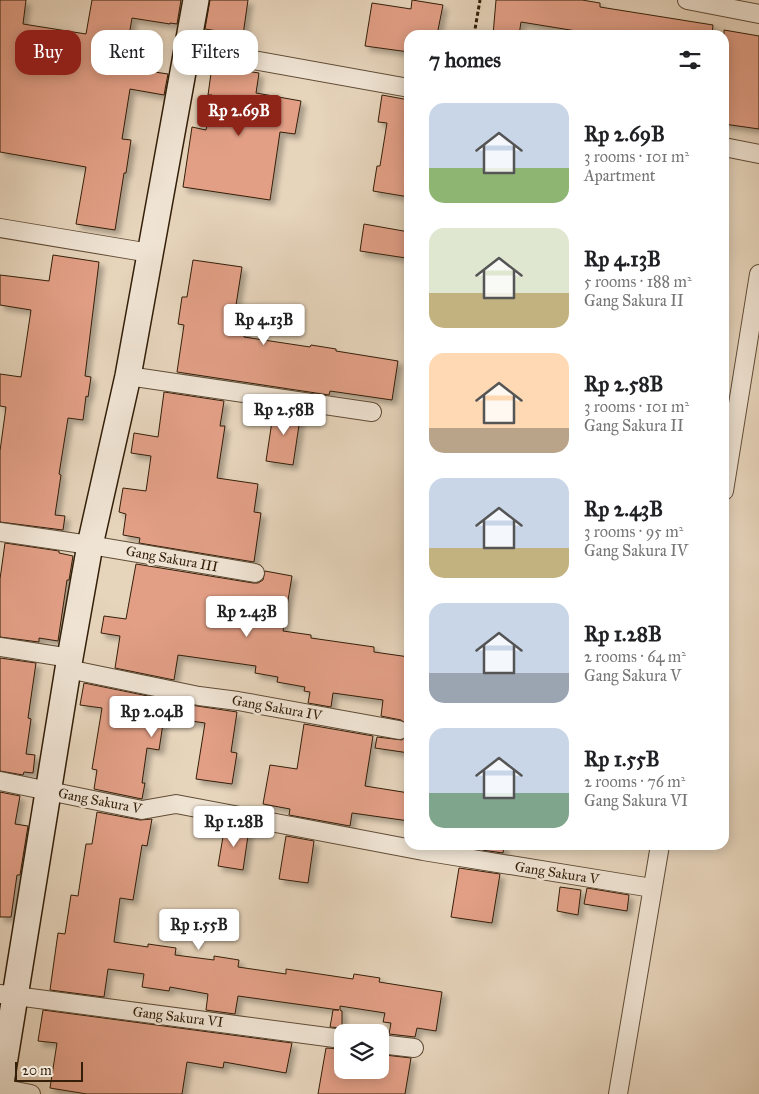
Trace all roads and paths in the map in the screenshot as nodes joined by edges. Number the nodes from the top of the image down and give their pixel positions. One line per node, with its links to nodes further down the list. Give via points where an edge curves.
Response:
1 (196, 0): 5 (street)
2 (480, 0): 6 (path)
3 (687, 0): 4 (street)
4 (759, 14)
5 (190, 30)
6 (475, 30)
7 (258, 61): 9 (street)
8 (181, 75): 13 (street)
9 (404, 87)
10 (729, 148): 11 (street)
11 (759, 154)
12 (0, 228): 13 (street)
13 (150, 252): 15 (street)
14 (759, 274): 17 (street)
15 (128, 376): 16 (street); 19 (street)
16 (372, 412)
17 (729, 460)
18 (0, 532): 19 (street, Gang Sakura III)
19 (90, 546): 20 (street, Gang Sakura III); 22 (street)
20 (255, 573)
21 (0, 647): 22 (street, Gang Sakura IV)
22 (69, 664): 23 (street, Gang Sakura IV, via 199,696); 25 (street)
23 (399, 730)
24 (0, 781): 25 (street, Gang Sakura V)
25 (49, 791): 26 (street, Gang Sakura V, via 142,810 176,804); 30 (street)
26 (404, 847)
27 (418, 850): 29 (street, Gang Sakura V)
28 (659, 850): 29 (street)
29 (652, 888): 36 (street)
30 (7, 995): 31 (street, Gang Sakura VI); 34 (street)
31 (334, 1038)
32 (389, 1045): 33 (street)
33 (414, 1048)
34 (0, 1088): 35 (street)
35 (31, 1094)
36 (618, 1094)

